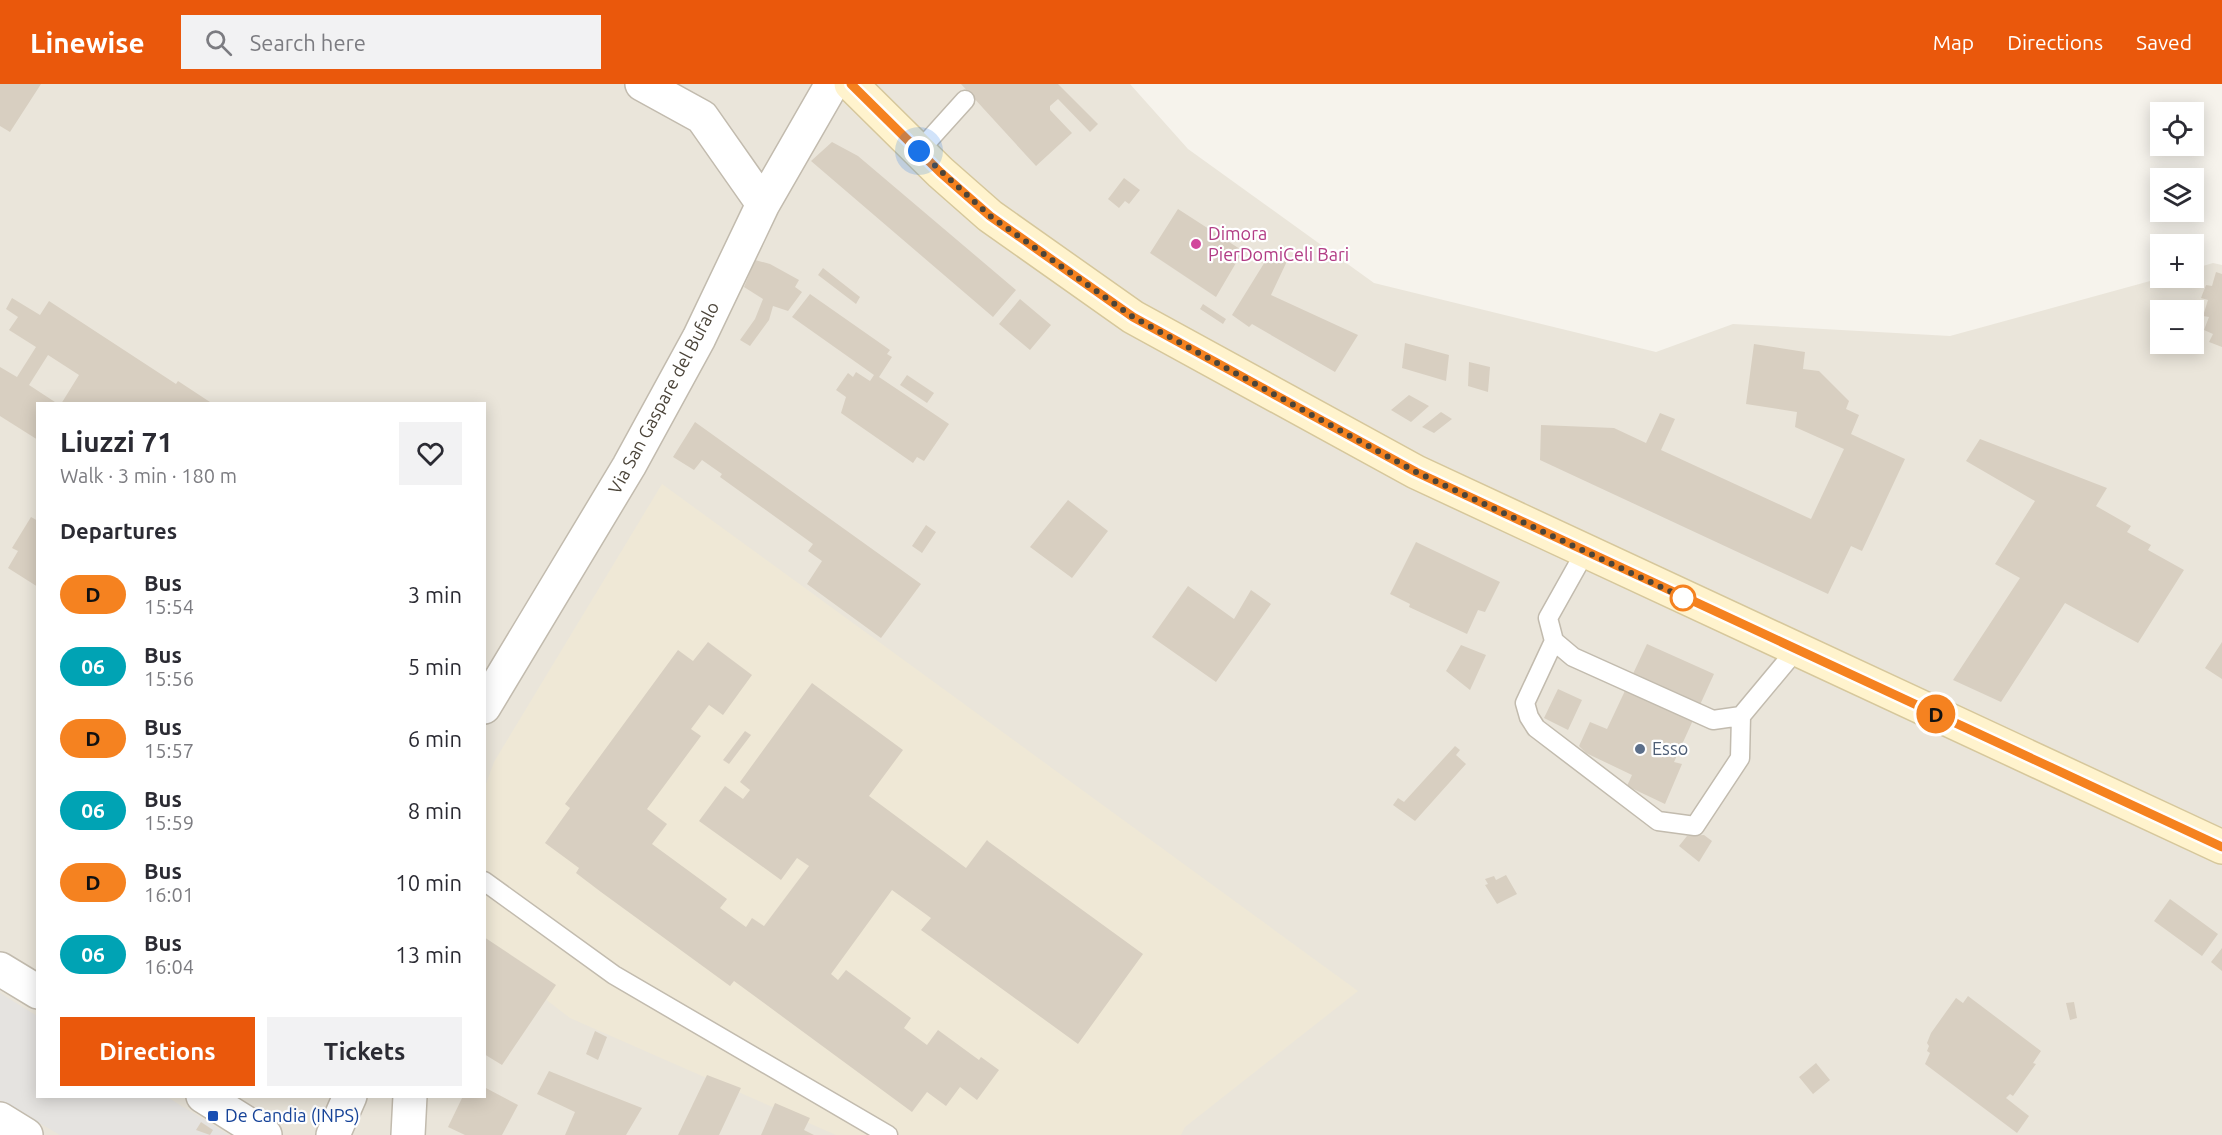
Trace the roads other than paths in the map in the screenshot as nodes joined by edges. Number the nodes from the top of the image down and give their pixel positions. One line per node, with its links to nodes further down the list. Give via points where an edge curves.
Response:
1 (642, 84): 7 (street)
2 (677, 84): 7 (lane)
3 (832, 84): 10 (street, Via San Gaspare del Bufalo)
4 (851, 84): 8 (main road)
5 (870, 84): 8 (street)
6 (965, 100): 9 (lane)
7 (702, 117): 10 (street)
8 (885, 117): 9 (main road)
9 (919, 151): 11 (main road, via 990,216 1133,317 1416,472)
10 (763, 204): 14 (street, Via San Gaspare del Bufalo, via 699,338 629,466)
11 (1585, 552): 12 (lane, via 1548,618); 13 (main road)
12 (1554, 641): 15 (lane, via 1573,657 1713,720); 15 (lane, via 1524,703 1529,717 1536,728 1658,821 1695,826 1740,758)
13 (1796, 650): 15 (lane); 16 (main road)
14 (486, 704)
15 (1741, 716)
16 (2222, 847)
17 (486, 882): 28 (lane, via 614,975)
18 (0, 969): 19 (street)
19 (36, 991)
20 (206, 1098): 25 (street)
21 (349, 1098): 26 (street)
22 (410, 1098): 27 (street)
23 (0, 1119): 24 (street)
24 (26, 1135)
25 (265, 1135)
26 (333, 1135)
27 (408, 1135)
28 (888, 1135)

